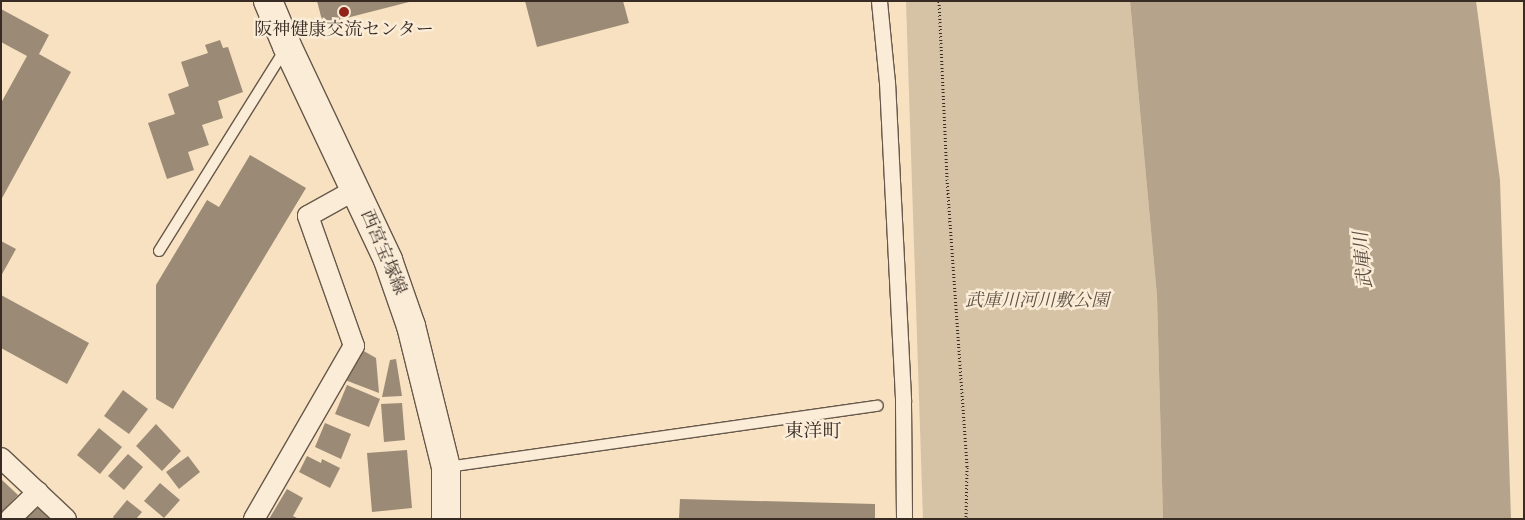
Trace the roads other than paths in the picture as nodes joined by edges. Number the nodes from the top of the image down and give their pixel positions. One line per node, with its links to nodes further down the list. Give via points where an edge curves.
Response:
1 (268, 1): 3 (main road, 西宮宝塚線)
2 (879, 1): 14 (street, via 887,82 903,402)
3 (287, 46): 4 (main road, 西宮宝塚線); 5 (lane)
4 (355, 190): 8 (main road, 西宮宝塚線, via 388,260 411,326); 12 (street, via 308,216 354,346)
5 (159, 250)
6 (878, 406): 8 (lane)
7 (1, 458): 9 (street)
8 (446, 467): 13 (main road, 西宮宝塚線)
9 (38, 492): 10 (street); 11 (street)
10 (10, 519)
11 (66, 519)
12 (254, 519)
13 (446, 519)
14 (904, 519)

